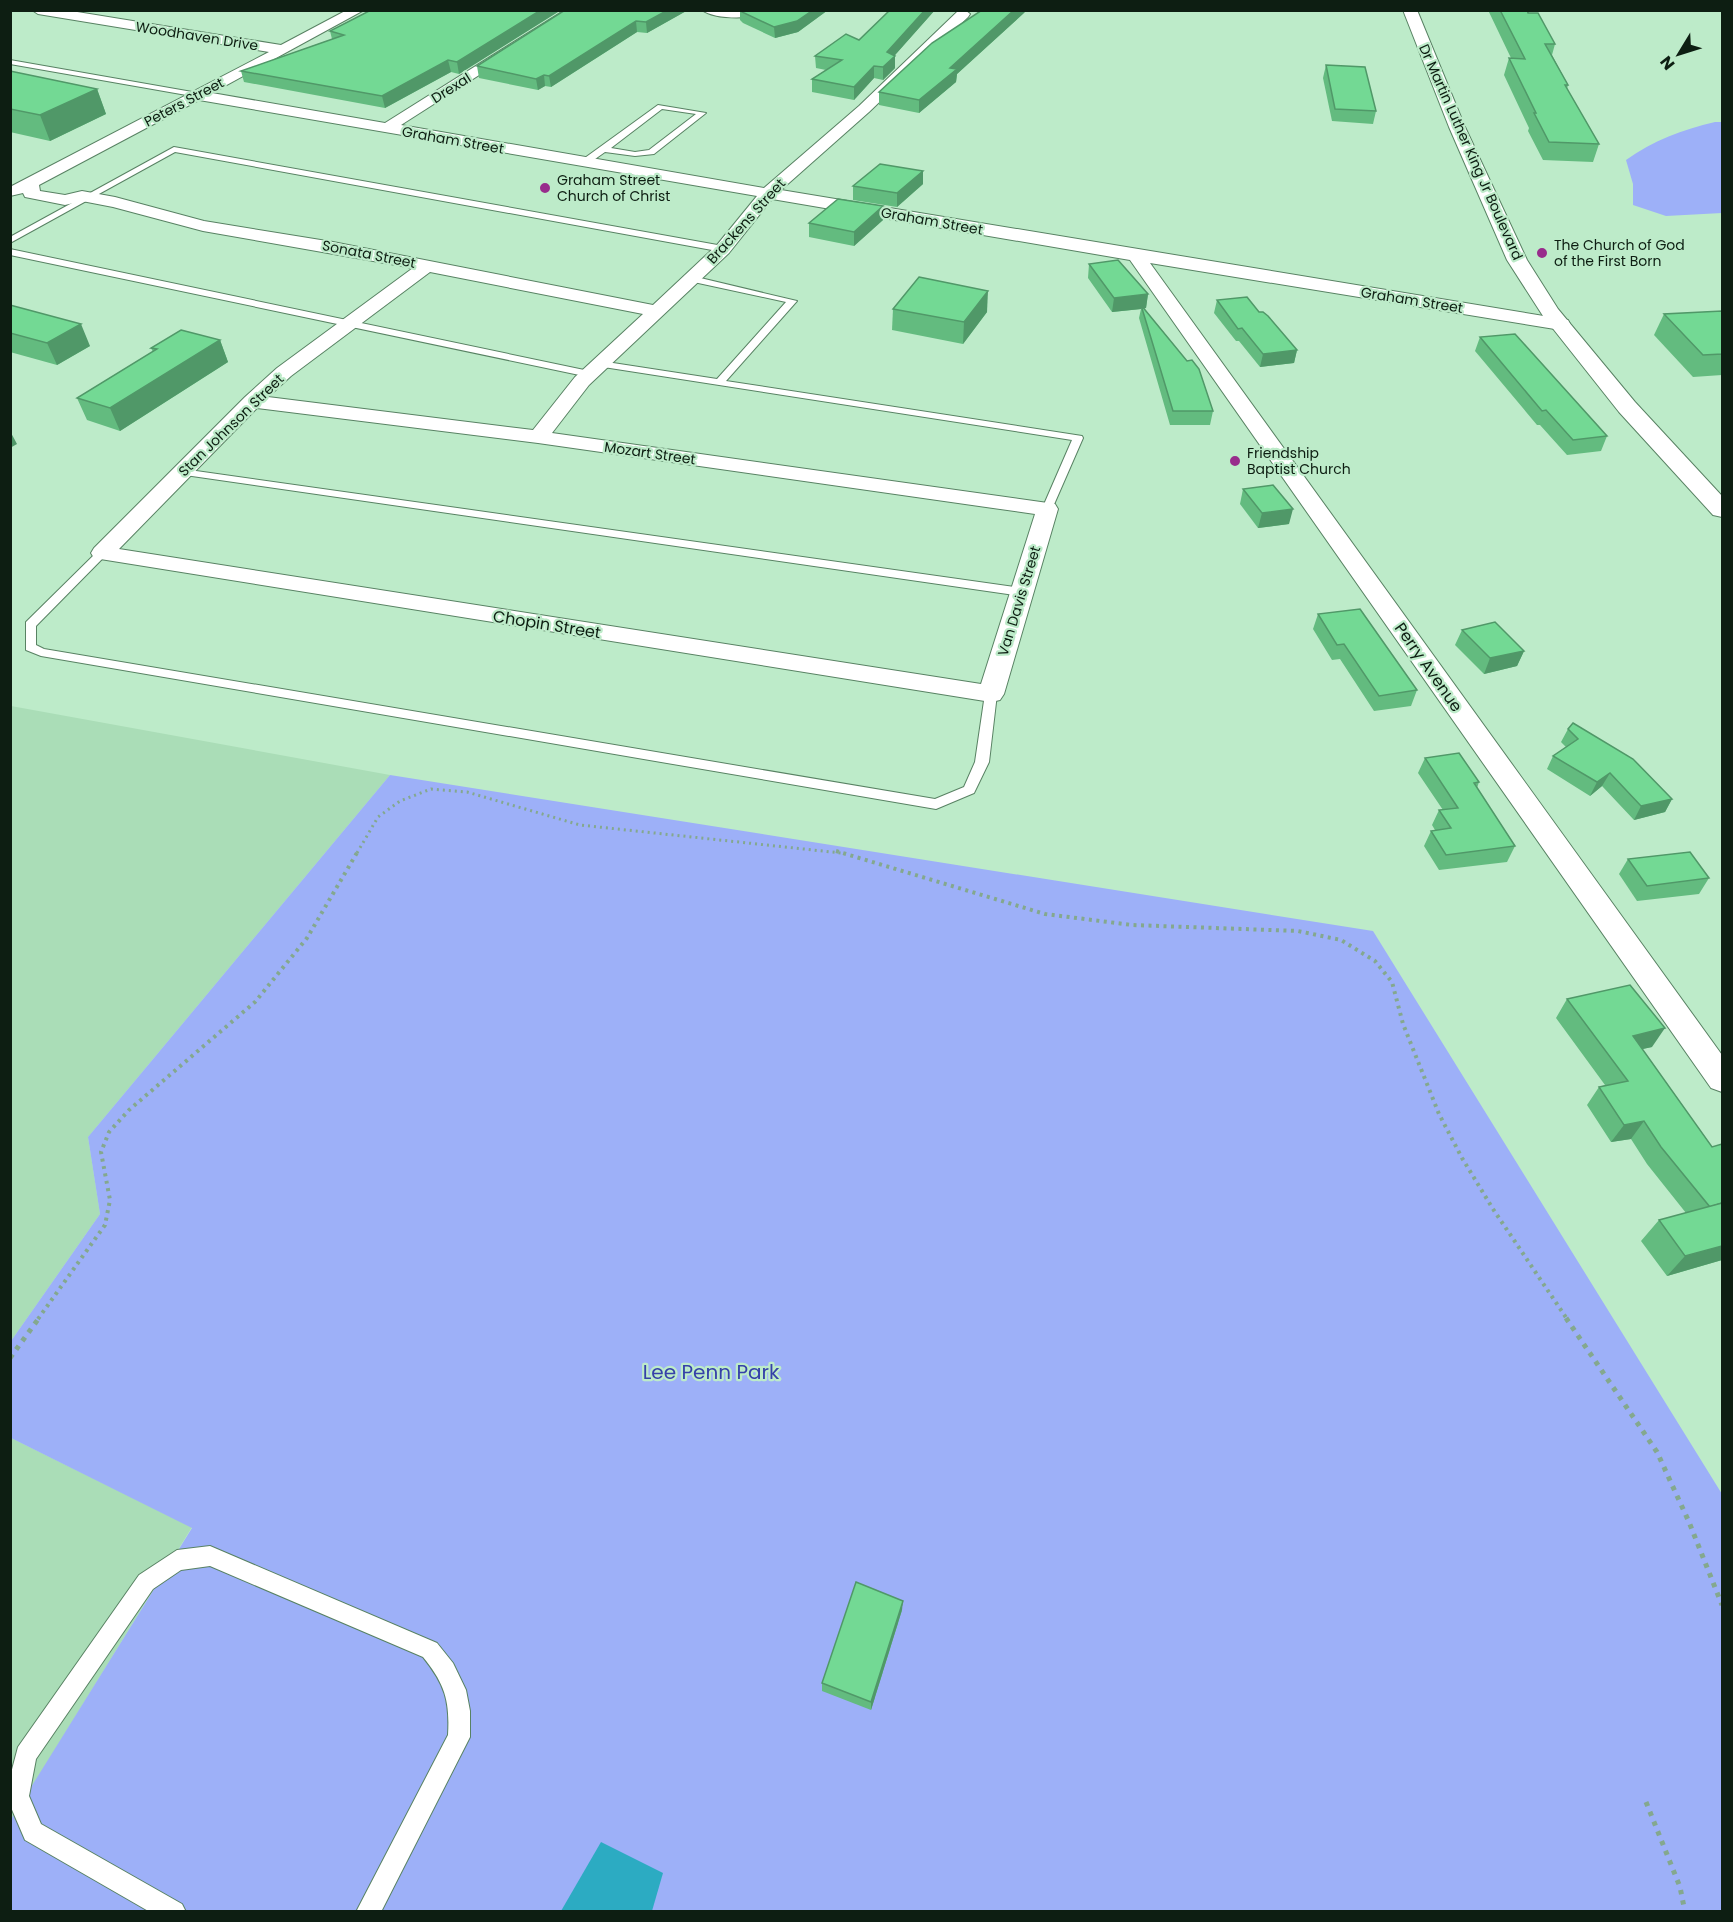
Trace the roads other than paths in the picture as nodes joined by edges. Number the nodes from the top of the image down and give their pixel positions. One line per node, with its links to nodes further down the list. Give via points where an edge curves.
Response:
1 (38, 10): 8 (street, Woodhaven Drive)
2 (358, 10): 8 (street, Peters Street)
3 (575, 10): 11 (street, Drexal)
4 (708, 10): 5 (street, via 734,15)
5 (765, 10)
6 (1410, 10): 25 (main road, Dr Martin Luther King Jr Boulevard, via 1517,260)
7 (963, 14): 15 (street, Brackens Street, via 864,109)
8 (284, 50): 10 (street, Peters Street)
9 (10, 62): 10 (lane)
10 (198, 95): 11 (street, Graham Street); 14 (street, Peters Street)
11 (387, 128): 13 (street, Graham Street)
12 (604, 148): 12 (lane, via 635,154 651,152 702,113 661,107); 13 (lane)
13 (585, 162): 15 (street, Graham Street)
14 (23, 189): 16 (street, Sonata Street, via 65,200)
15 (768, 193): 18 (street, Brackens Street); 20 (street, Graham Street)
16 (85, 197): 17 (lane); 18 (lane, via 174,149); 21 (street, Sonata Street, via 203,226)
17 (10, 240)
18 (723, 249): 22 (street, Brackens Street)
19 (10, 252): 24 (lane)
20 (1135, 255): 25 (street, Graham Street); 36 (street, Perry Avenue)
21 (428, 266): 23 (street, Sonata Street); 24 (street, Stan Johnson Street)
22 (692, 279): 23 (street, Brackens Street); 27 (lane, via 792,301)
23 (657, 310): 26 (street, Brackens Street)
24 (349, 324): 26 (lane); 28 (street, Stan Johnson Street)
25 (1561, 324): 32 (main road, Dr Martin Luther King Jr Boulevard, via 1627,407)
26 (594, 369): 27 (lane); 29 (street, Brackens Street)
27 (719, 383): 31 (lane, via 1078,438)
28 (252, 401): 29 (street, Mozart Street); 30 (street, Stan Johnson Street)
29 (538, 437): 31 (street, Mozart Street)
30 (182, 472): 33 (street, Stan Johnson Street); 34 (lane)
31 (1047, 509): 34 (street, Van Davis Street)
32 (1722, 510)
33 (102, 553): 35 (street, Chopin Street); 35 (lane, via 30,625 30,647 41,652 936,804 969,790 982,762)
34 (1022, 592): 35 (street, Van Davis Street)
35 (991, 694)
36 (1722, 1079)
37 (174, 1911): 38 (lane, via 33,1832 18,1796 26,1755 146,1582 177,1560 210,1556 430,1650 455,1686 461,1710 459,1737)
38 (368, 1911)

